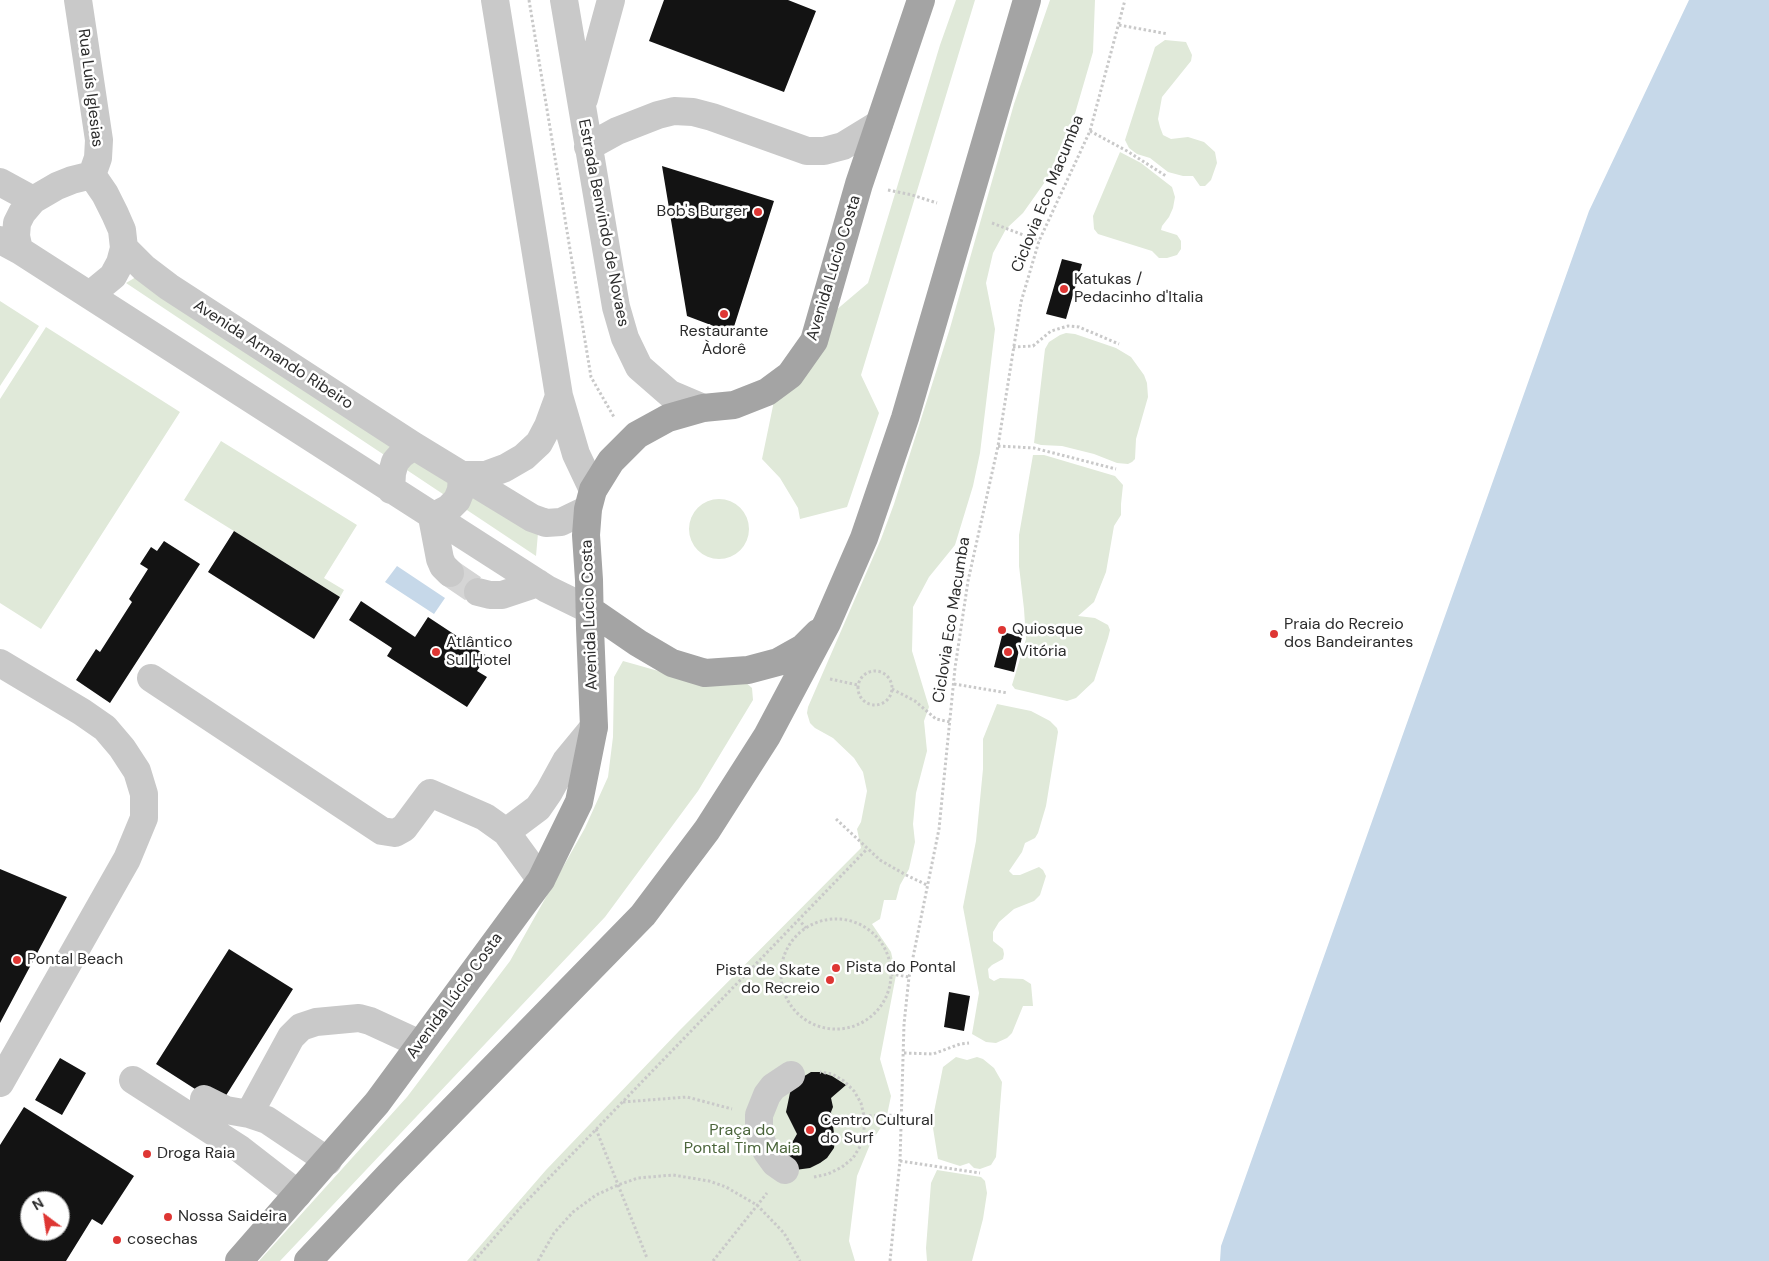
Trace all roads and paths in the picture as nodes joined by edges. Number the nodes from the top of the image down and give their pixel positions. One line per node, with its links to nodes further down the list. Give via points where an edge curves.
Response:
1 (78, 0): 15 (street, Rua Luís Iglesias, via 99,140 98,158)
2 (495, 0): 24 (street)
3 (529, 0): 26 (path, via 591,377)
4 (564, 0): 11 (street, Estrada Benvindo de Novaes)
5 (611, 0): 11 (street)
6 (921, 0): 12 (main road, Avenida Lúcio Costa)
7 (1027, 0): 38 (main road, via 905,418 864,538)
8 (1125, 0): 9 (path, Ciclovia Eco Macumba)
9 (1119, 25): 10 (path); 13 (path, Ciclovia Eco Macumba)
10 (1168, 34)
11 (582, 108): 14 (street, Estrada Benvindo de Novaes)
12 (879, 124): 14 (street, via 843,146 807,151 712,117 674,111 617,131); 25 (main road, Avenida Lúcio Costa, via 814,341 790,375 767,392 734,405)
13 (1090, 131): 16 (path); 23 (path, Ciclovia Eco Macumba, via 1033,257 1020,302)
14 (588, 147): 25 (street, Estrada Benvindo de Novaes, via 616,307 625,338 639,367 670,394)
15 (92, 175): 18 (street, via 64,183); 20 (street, via 115,214 122,230)
16 (1166, 176)
17 (0, 182): 18 (street)
18 (33, 200): 19 (street, via 22,213)
19 (10, 245): 21 (street)
20 (124, 248): 21 (street, via 112,276); 27 (street, Avenida Armando Ribeiro, via 169,287)
21 (90, 295): 31 (street)
22 (1119, 344): 23 (path, via 1068,326 1051,331 1033,346)
23 (1013, 347): 28 (path, Ciclovia Eco Macumba)
24 (559, 396): 30 (street, via 548,426 524,457 486,475); 32 (street)
25 (703, 408): 26 (main road, Avenida Lúcio Costa, via 668,418 637,435)
26 (628, 444): 32 (main road, Avenida Lúcio Costa, via 611,462)
27 (414, 446): 30 (street, Avenida Armando Ribeiro); 31 (street, via 395,462)
28 (998, 446): 29 (path, via 1034,448); 41 (path, Ciclovia Eco Macumba, via 968,581)
29 (1116, 469)
30 (462, 475): 32 (street, Avenida Armando Ribeiro, via 546,524 561,522); 33 (street, via 457,500)
31 (391, 490): 33 (street)
32 (591, 499): 37 (main road, Avenida Lúcio Costa, via 586,535)
33 (432, 517): 34 (street, via 440,559); 35 (street)
34 (450, 573)
35 (538, 583): 36 (street, via 502,595); 37 (street)
36 (478, 592)
37 (590, 610): 38 (main road, via 672,663 705,673 748,670 778,662 802,648); 45 (main road, Avenida Lúcio Costa)
38 (827, 623): 77 (main road, via 767,736 707,830 643,915)
39 (0, 663): 60 (street, via 105,728 138,771 144,794 144,818 127,859)
40 (151, 678): 47 (street, via 382,831 395,833 404,828 430,793 485,817)
41 (954, 684): 43 (path); 44 (path, Ciclovia Eco Macumba)
42 (892, 689): 42 (path, via 887,676 874,671 866,673 858,685 862,699 876,705 884,702); 44 (path, via 915,701 936,719)
43 (1008, 693)
44 (950, 722): 50 (path, Ciclovia Eco Macumba, via 939,829)
45 (594, 727): 47 (street, via 566,761 538,808); 49 (main road, Avenida Lúcio Costa, via 579,802)
46 (836, 820): 48 (path)
47 (506, 832): 49 (street)
48 (867, 849): 50 (path, via 906,876); 51 (path)
49 (541, 880): 56 (main road, Avenida Lúcio Costa)
50 (927, 885): 54 (path, Ciclovia Eco Macumba)
51 (798, 919): 52 (path); 62 (path)
52 (806, 928): 53 (path, via 822,920 838,918 857,922 872,930 884,946); 53 (path, via 786,951 781,980 786,996 801,1017 814,1025 843,1029 865,1022 876,1013 886,994)
53 (891, 974): 54 (path)
54 (909, 977): 57 (path, Ciclovia Eco Macumba)
55 (969, 1043): 57 (path, via 933,1054)
56 (420, 1044): 63 (street, via 359,1018 301,1026 290,1037); 68 (main road, Avenida Lúcio Costa, via 378,1103)
57 (904, 1053): 66 (path, Ciclovia Eco Macumba)
58 (791, 1075): 64 (street, via 773,1087); 65 (path, via 818,1071 832,1074 854,1091)
59 (133, 1080): 73 (street, via 240,1149)
60 (0, 1083)
61 (204, 1099): 63 (street, via 226,1110)
62 (623, 1102): 64 (path, via 687,1098); 67 (path)
63 (249, 1114): 68 (street, via 272,1123)
64 (759, 1115): 70 (street, via 761,1141 775,1163)
65 (864, 1116): 66 (path); 70 (path, via 861,1145 842,1167 814,1177)
66 (901, 1116): 69 (path, Ciclovia Eco Macumba)
67 (596, 1129): 72 (path); 78 (path)
68 (328, 1161): 73 (main road, Avenida Lúcio Costa)
69 (900, 1161): 71 (path); 82 (path, Ciclovia Eco Macumba)
70 (785, 1170): 74 (path)
71 (980, 1173)
72 (618, 1185): 74 (path, via 638,1178 681,1175 726,1186); 75 (path); 79 (path, via 596,1195 573,1212 554,1233)
73 (298, 1194): 76 (main road, Avenida Lúcio Costa)
74 (757, 1205): 80 (path); 81 (path, via 784,1233)
75 (647, 1258)
76 (239, 1261)
77 (308, 1261)
78 (474, 1261)
79 (538, 1261)
80 (713, 1261)
81 (800, 1261)
82 (890, 1261)

